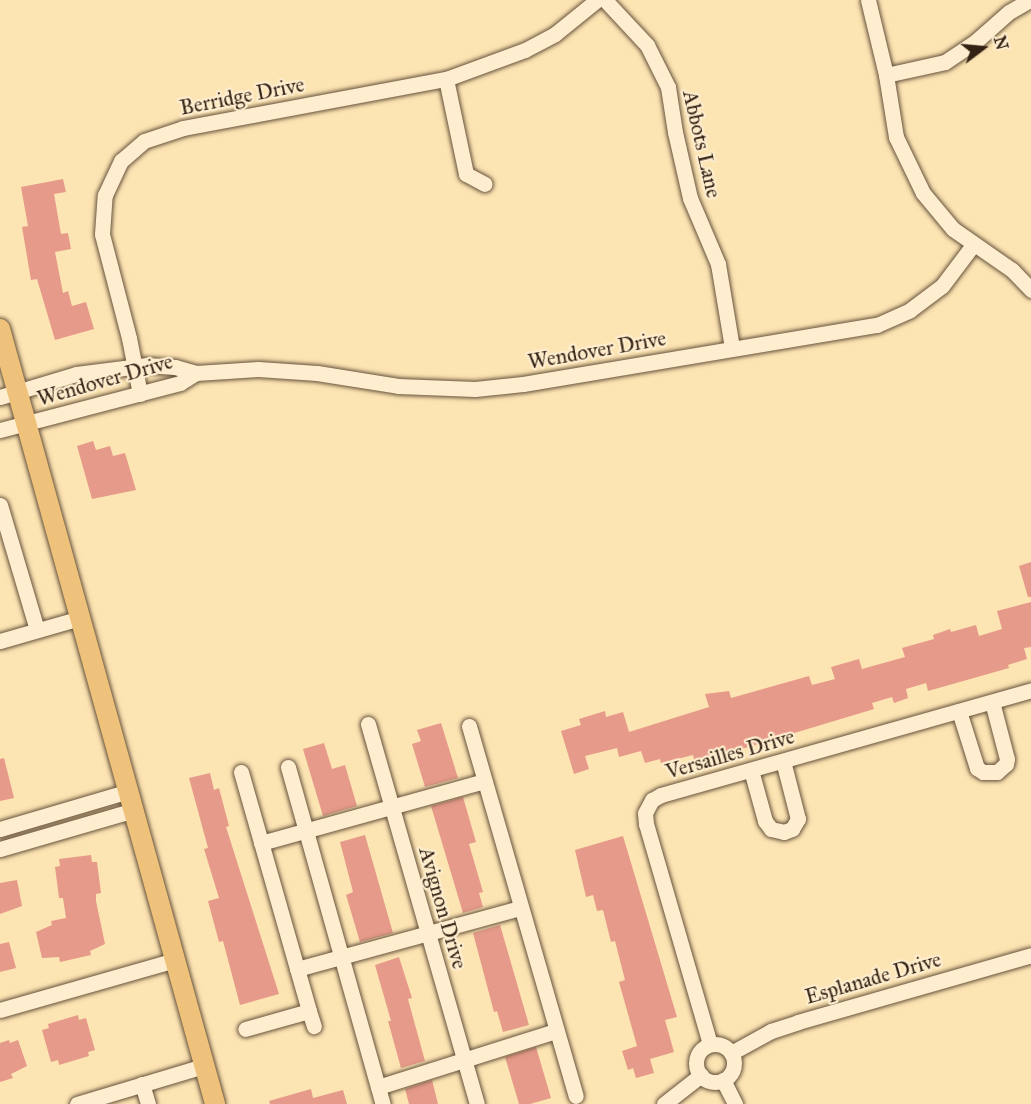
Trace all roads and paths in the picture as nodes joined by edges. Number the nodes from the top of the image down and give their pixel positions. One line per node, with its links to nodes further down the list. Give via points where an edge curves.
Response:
1 (597, 0): 6 (street, Berridge Drive, via 555,34 525,50)
2 (605, 0): 11 (street, Abbots Lane, via 647,45 668,87 690,198 718,264)
3 (867, 0): 5 (street)
4 (1030, 0): 5 (street, via 945,62)
5 (886, 75): 8 (street, via 896,137 923,193 953,229)
6 (446, 79): 7 (street, via 465,174); 12 (street, Berridge Drive, via 183,128 144,141 120,161 105,195 102,234)
7 (485, 184)
8 (973, 245): 9 (street, via 1012,270); 11 (street, Wendover Drive, via 942,286 910,310 878,324)
9 (1031, 290)
10 (0, 329): 14 (main road)
11 (732, 348): 13 (street, Wendover Drive, via 475,389 398,386 317,373 258,369)
12 (135, 366): 13 (street, Wendover Drive, via 175,367); 14 (street, Wendover Drive, via 76,374); 15 (street, Berridge Drive)
13 (196, 373): 15 (street, Wendover Drive, via 180,383)
14 (8, 394): 16 (main road)
15 (140, 394): 16 (street, Wendover Drive)
16 (25, 424): 17 (street, Wendover Drive); 19 (main road)
17 (0, 430)
18 (0, 505): 20 (street)
19 (80, 618): 20 (street); 32 (main road)
20 (37, 630): 21 (street)
21 (0, 641)
22 (1031, 690): 23 (street, Versailles Drive)
23 (992, 702): 24 (street, Versailles Drive); 24 (street, via 1007,759 997,771 977,768)
24 (959, 711): 27 (street, Versailles Drive)
25 (368, 724): 33 (street, Avignon Drive)
26 (469, 726): 31 (street)
27 (783, 761): 29 (street, Versailles Drive); 29 (street, via 798,819 792,829 784,832 771,830 765,820)
28 (288, 767): 36 (street)
29 (751, 770): 48 (street, Versailles Drive, via 661,795 652,800 645,813)
30 (241, 772): 37 (street)
31 (484, 781): 33 (street); 39 (street)
32 (129, 791): 34 (main road); 35 (street)
33 (392, 807): 36 (street); 40 (street, Avignon Drive)
34 (134, 810): 38 (street); 43 (main road)
35 (0, 829)
36 (306, 832): 37 (street); 42 (street)
37 (261, 843): 44 (street)
38 (0, 849)
39 (520, 908): 40 (street); 47 (street)
40 (428, 933): 42 (street); 50 (street, Avignon Drive)
41 (1031, 955): 49 (street, Esplanade Drive, via 798,1022 771,1031)
42 (341, 958): 44 (street); 55 (street)
43 (175, 960): 45 (street); 51 (main road)
44 (297, 969): 46 (street, via 312,1019)
45 (0, 1010)
46 (245, 1029)
47 (556, 1031): 50 (street); 56 (street)
48 (710, 1044): 49 (street, via 724,1046); 52 (street, via 698,1056)
49 (731, 1053): 53 (street, via 733,1069)
50 (464, 1060): 55 (street); 61 (street, Avignon Drive)
51 (204, 1066): 54 (street); 59 (main road)
52 (701, 1075): 53 (street, via 711,1081); 62 (street)
53 (723, 1080): 63 (street)
54 (142, 1084): 57 (street); 58 (street)
55 (378, 1087): 60 (street)
56 (576, 1096)
57 (77, 1104)
58 (148, 1104)
59 (215, 1104)
60 (383, 1104)
61 (477, 1104)
62 (664, 1104)
63 (735, 1104)

